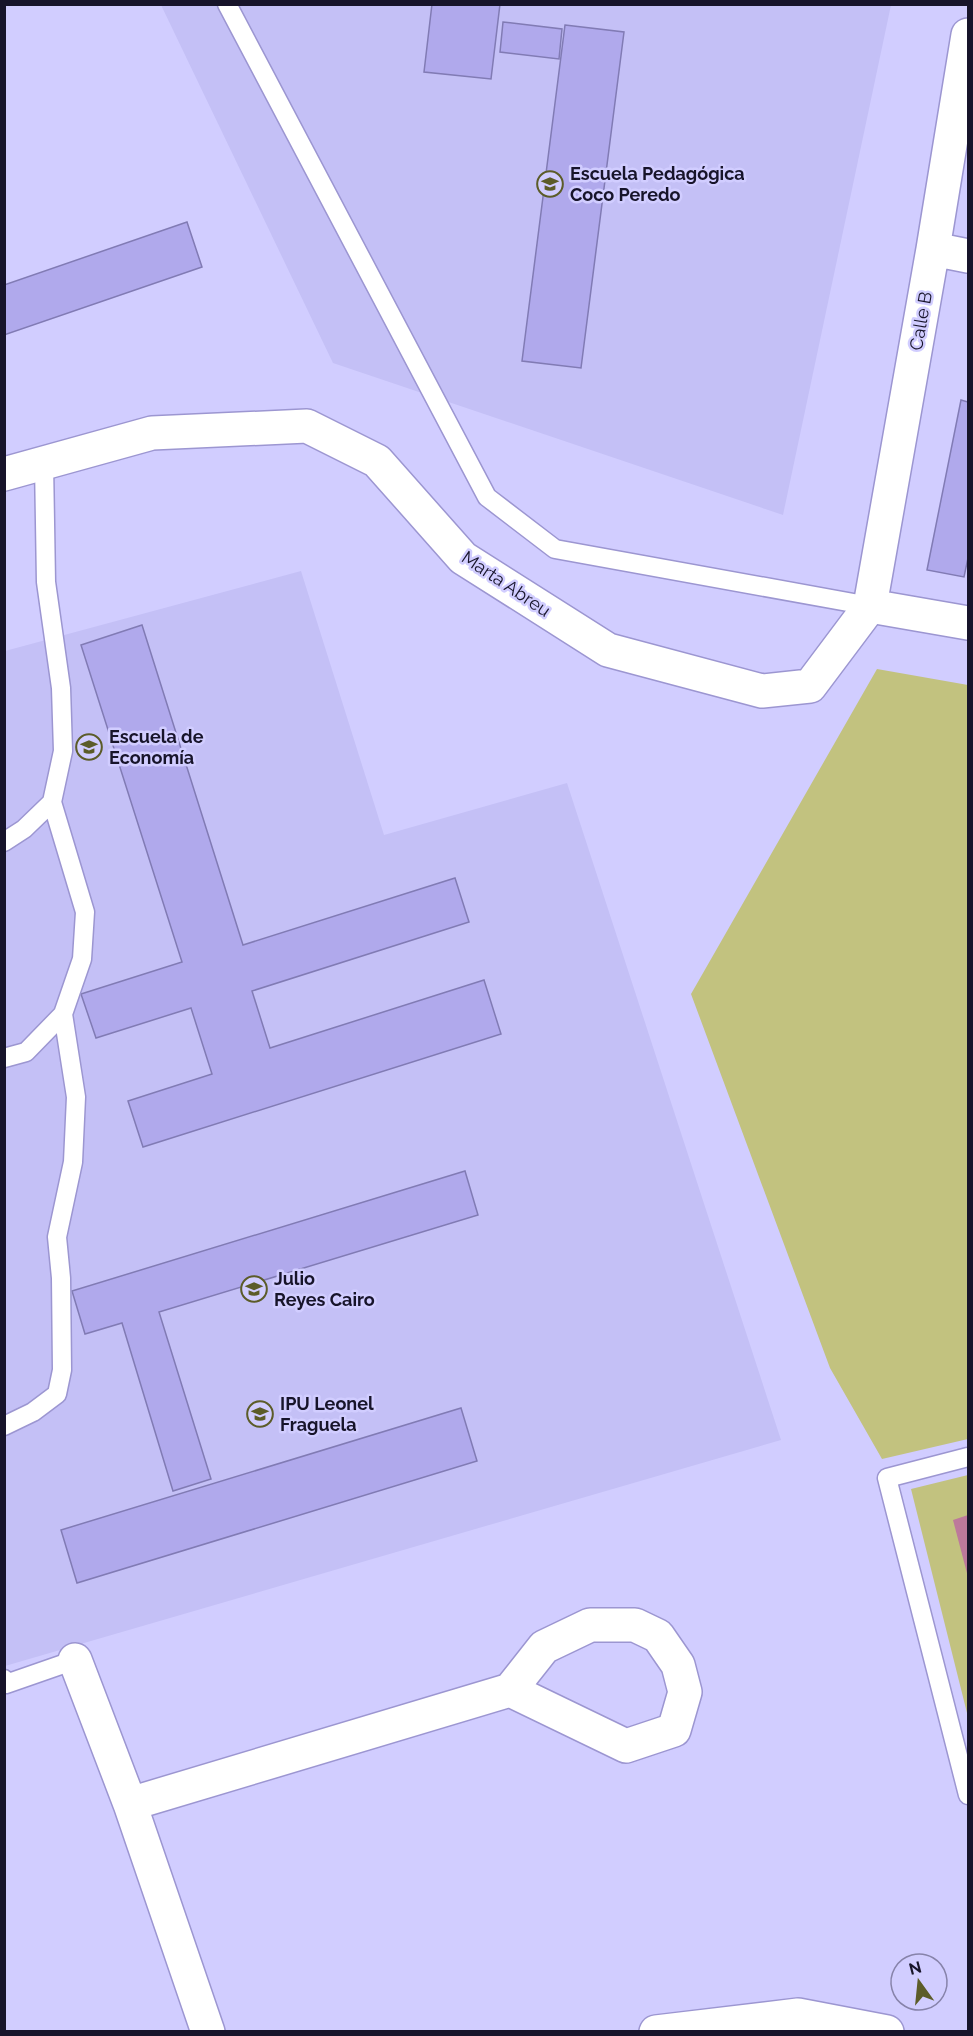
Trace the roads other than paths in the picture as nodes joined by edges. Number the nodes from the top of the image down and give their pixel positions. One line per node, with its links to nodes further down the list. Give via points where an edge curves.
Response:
1 (227, 4): 7 (lane, via 487,497 555,549)
2 (969, 35): 3 (street, Calle B)
3 (933, 249): 4 (street); 7 (street, Calle B)
4 (969, 256)
5 (44, 463): 6 (street, Marta Abreu); 7 (street, Marta Abreu, via 152,434 307,426 377,461 463,558 608,650 762,691 810,686); 9 (lane, via 46,582 61,688 63,751)
6 (4, 474)
7 (870, 606): 8 (street)
8 (969, 623)
9 (52, 802): 10 (lane); 11 (lane, via 85,912 82,959)
10 (4, 842)
11 (63, 1014): 12 (lane, via 26,1052); 13 (lane, via 76,1097 74,1162 57,1238 62,1370 57,1394 33,1412)
12 (4, 1058)
13 (4, 1426)
14 (969, 1457): 18 (lane, via 887,1478)
15 (75, 1660): 16 (lane, via 6,1684); 19 (street)
16 (4, 1679)
17 (510, 1690): 17 (street, via 544,1647 590,1625 635,1625 658,1636 678,1665 685,1692 674,1730 626,1746); 19 (street)
18 (969, 1795)
19 (130, 1804): 21 (street)
20 (795, 2023): 22 (street); 23 (street)
21 (208, 2031)
22 (656, 2031)
23 (887, 2031)

